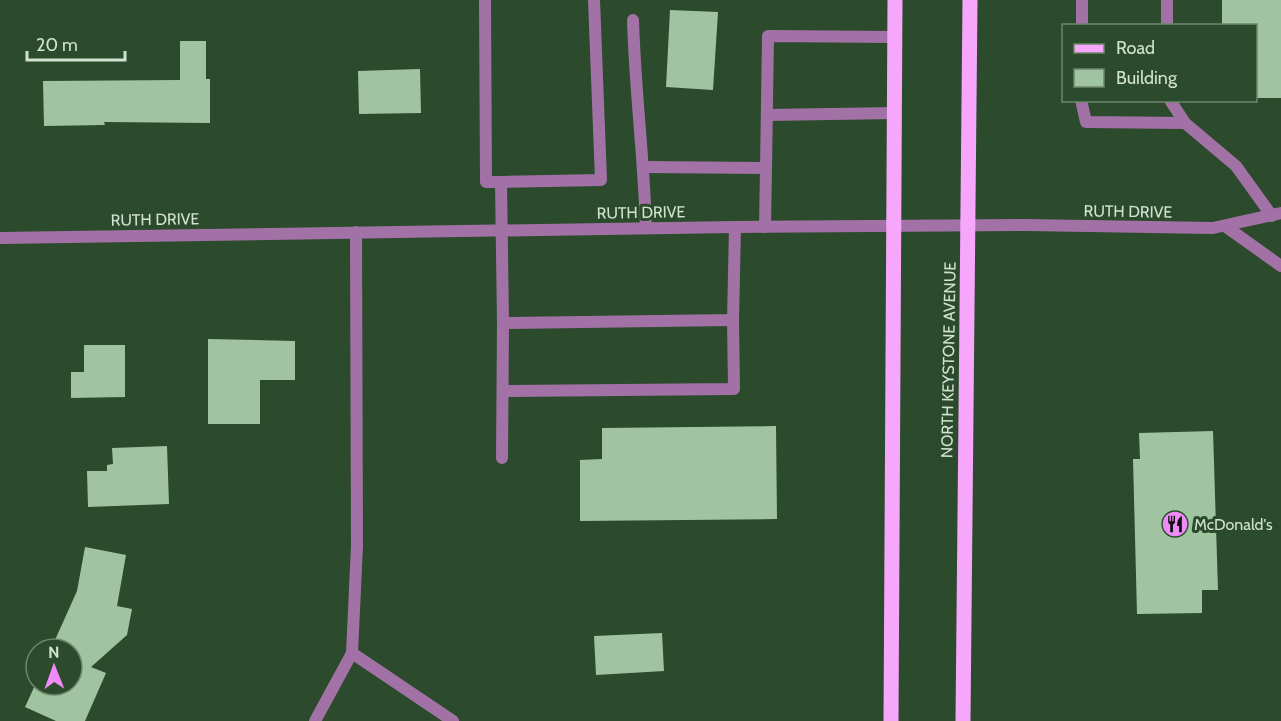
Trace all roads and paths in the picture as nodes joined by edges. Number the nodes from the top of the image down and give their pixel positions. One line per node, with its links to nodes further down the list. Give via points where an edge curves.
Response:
1 (485, 0): 18 (street, via 486,182)
2 (594, 0): 18 (street, via 601,180)
3 (896, 0): 10 (main road)
4 (970, 0): 21 (main road, NORTH KEYSTONE AVENUE)
5 (1082, 0): 8 (street)
6 (1167, 0): 9 (street)
7 (633, 20): 16 (street, via 634,75)
8 (1082, 24)
9 (1167, 24)
10 (895, 37): 13 (main road); 14 (street, via 768,36)
11 (1081, 102): 15 (street, via 1086,122)
12 (1171, 102): 15 (street)
13 (895, 113): 14 (street); 20 (main road)
14 (767, 115): 17 (street)
15 (1185, 123): 19 (street, via 1236,166)
16 (644, 167): 17 (street); 25 (street)
17 (766, 168): 24 (street)
18 (501, 182): 26 (street)
19 (1277, 215): 22 (street, RUTH DRIVE)
20 (894, 226): 21 (street, RUTH DRIVE); 24 (street, RUTH DRIVE); 37 (main road)
21 (968, 226): 22 (street, RUTH DRIVE); 38 (main road, NORTH KEYSTONE AVENUE)
22 (1226, 226): 29 (street)
23 (735, 227): 24 (street, RUTH DRIVE); 25 (street, RUTH DRIVE); 30 (street)
24 (765, 227)
25 (646, 228): 26 (street, RUTH DRIVE)
26 (501, 230): 27 (street, RUTH DRIVE); 31 (street)
27 (356, 232): 28 (street, RUTH DRIVE); 34 (street, via 357,546)
28 (0, 238)
29 (1281, 266)
30 (733, 320): 31 (street); 32 (street, via 734,389)
31 (502, 323): 32 (street)
32 (502, 391): 33 (street)
33 (502, 458)
34 (352, 653): 35 (street); 36 (street)
35 (315, 721)
36 (453, 721)
37 (891, 721)
38 (963, 721)

